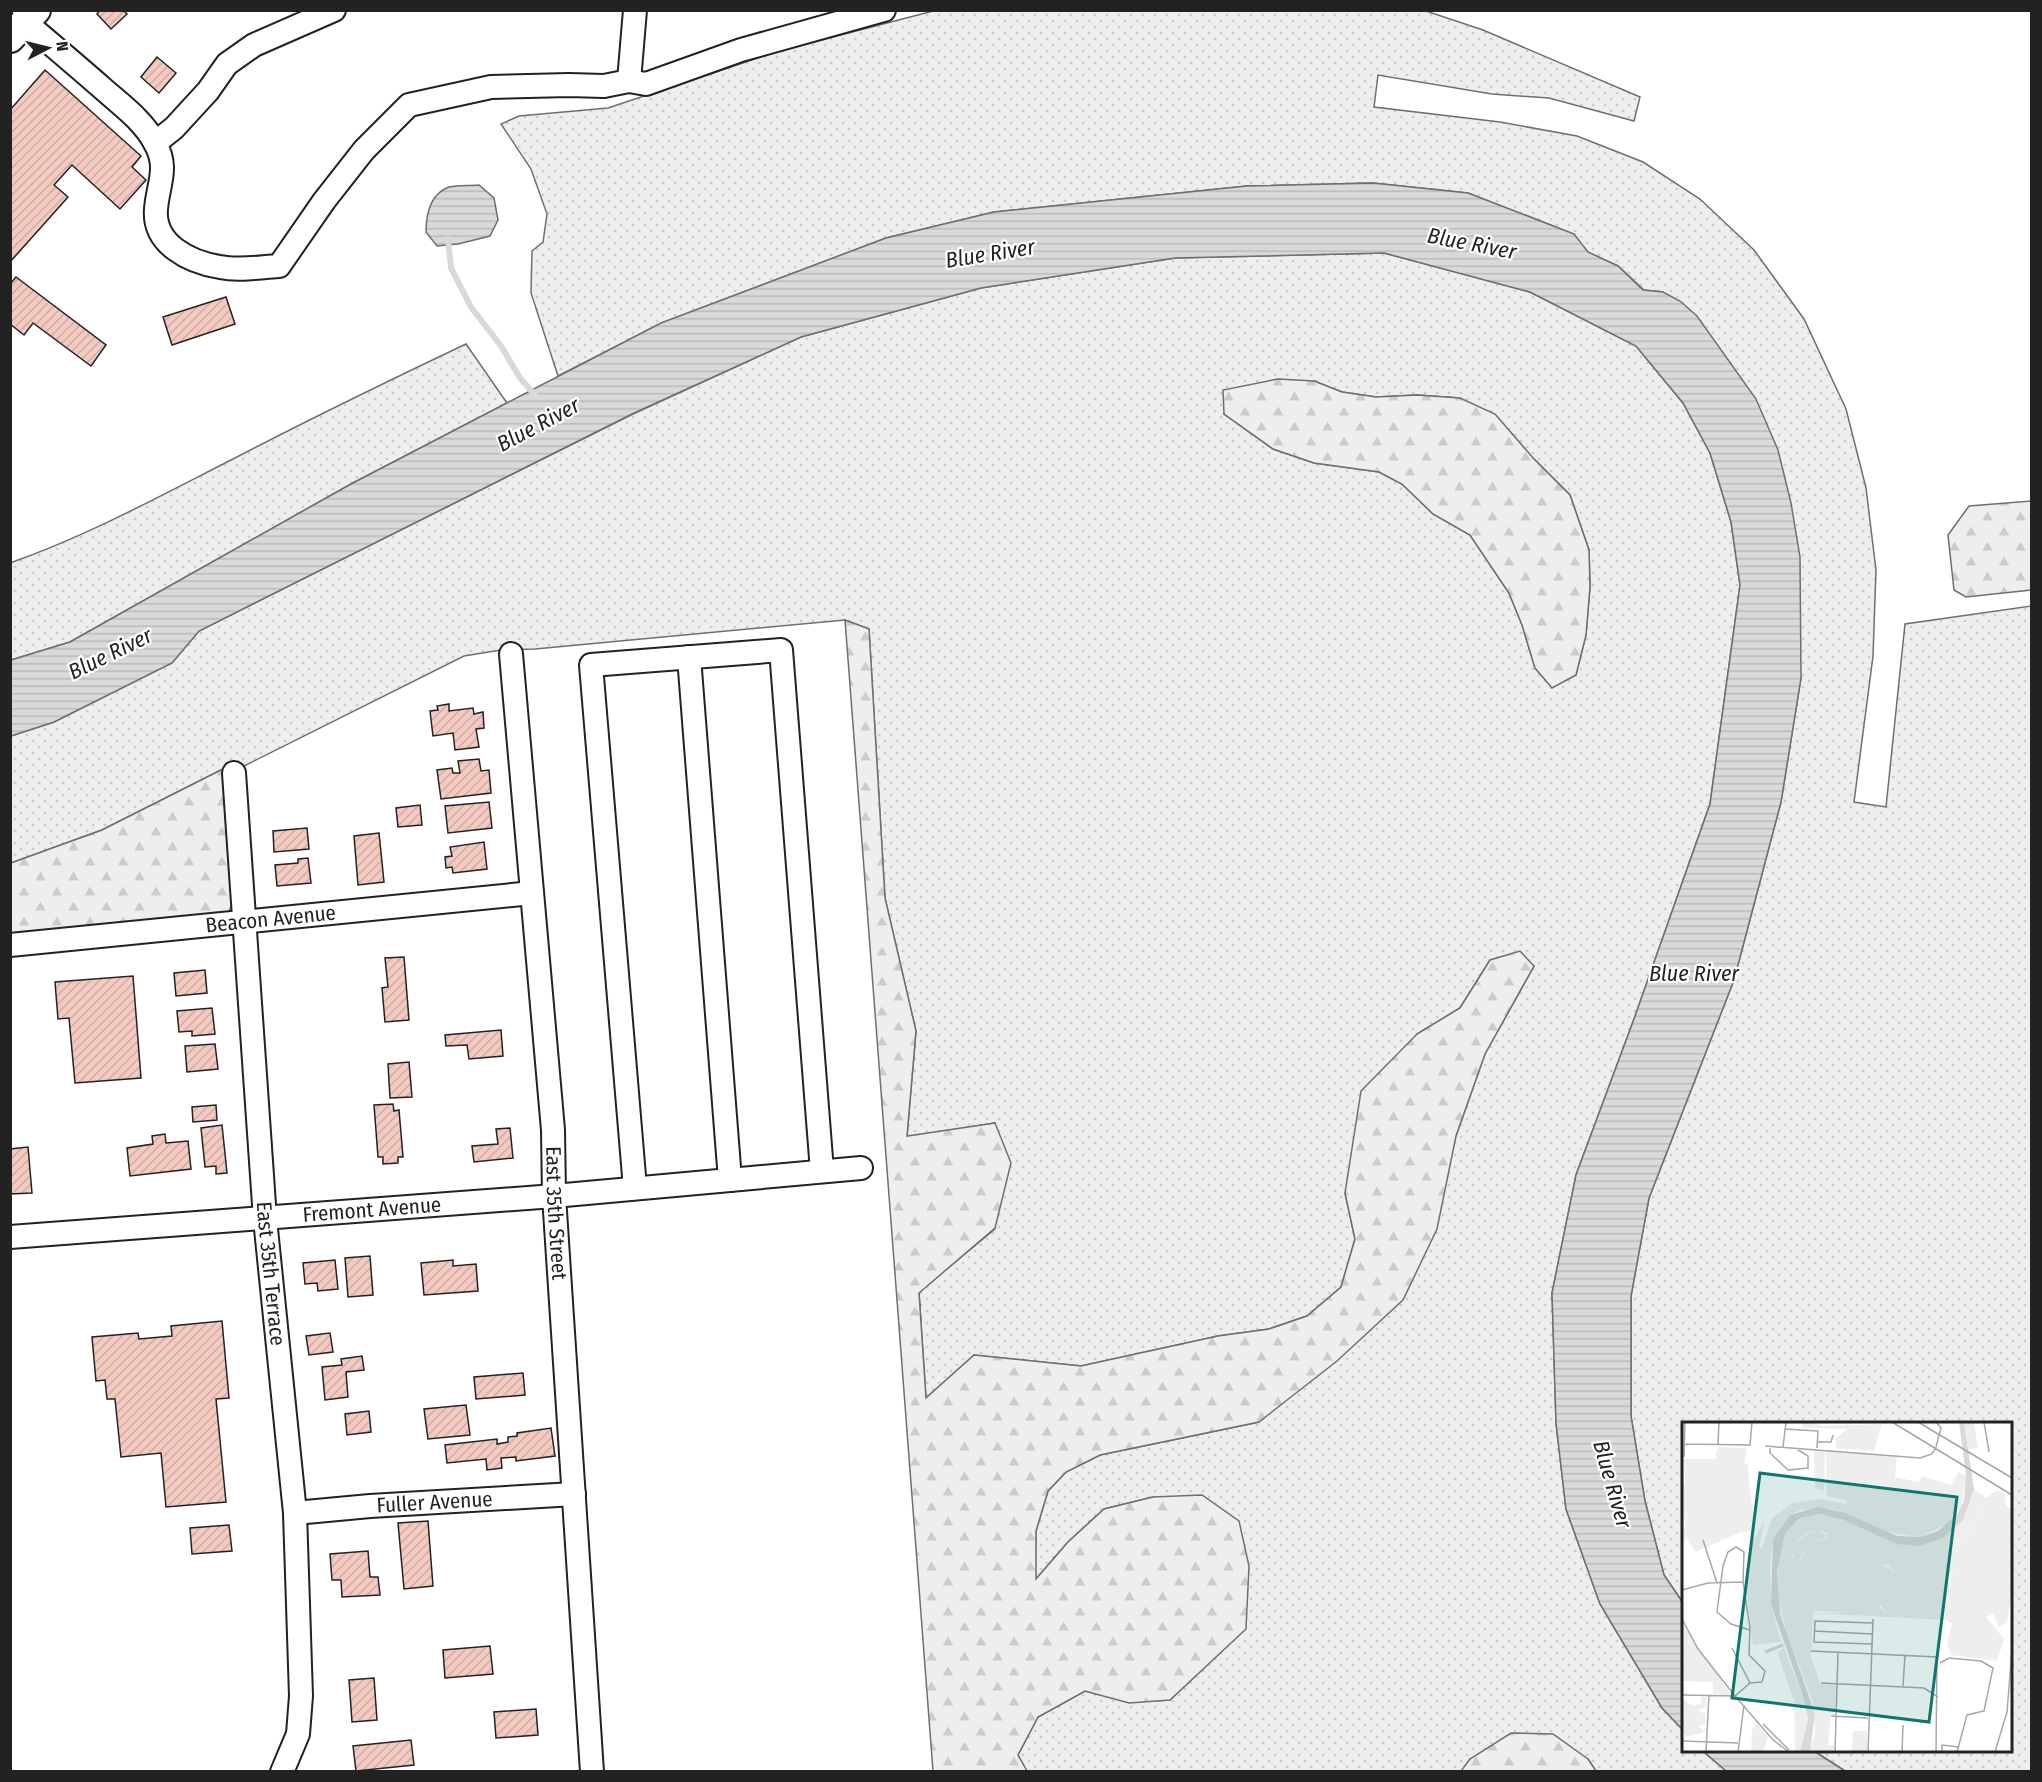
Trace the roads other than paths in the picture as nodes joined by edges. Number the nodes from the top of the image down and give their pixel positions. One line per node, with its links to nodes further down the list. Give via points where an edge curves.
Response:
1 (334, 10): 6 (street, via 254,45 227,64 208,91)
2 (635, 10): 5 (street)
3 (884, 10): 5 (street, via 741,50 646,84)
4 (24, 20): 6 (street, via 134,116)
5 (629, 81): 6 (street, via 604,86 491,87 409,105 364,150 279,266 220,268 174,250 158,230 156,210 164,169)
6 (155, 143)
7 (511, 654): 10 (street, East 35th Street)
8 (689, 657): 14 (street, via 781,650); 15 (street); 16 (street, via 591,664)
9 (234, 773): 11 (street, East 35th Terrace)
10 (532, 893): 11 (street, Beacon Avenue); 17 (street, East 35th Street, via 553,1130)
11 (244, 921): 12 (street, Beacon Avenue); 18 (street, East 35th Terrace)
12 (10, 945)
13 (861, 1168): 14 (street, Fremont Avenue)
14 (822, 1171): 15 (street, Fremont Avenue)
15 (730, 1180): 16 (street, Fremont Avenue)
16 (635, 1188): 17 (street, Fremont Avenue)
17 (554, 1197): 18 (street, Fremont Avenue); 20 (street, East 35th Street)
18 (265, 1219): 19 (street, Fremont Avenue); 21 (street, East 35th Terrace)
19 (10, 1238)
20 (574, 1494): 21 (street, Fuller Avenue); 23 (street, East 35th Street)
21 (295, 1513): 22 (street, East 35th Terrace, via 301,1696 298,1734)
22 (282, 1772)
23 (592, 1772)

